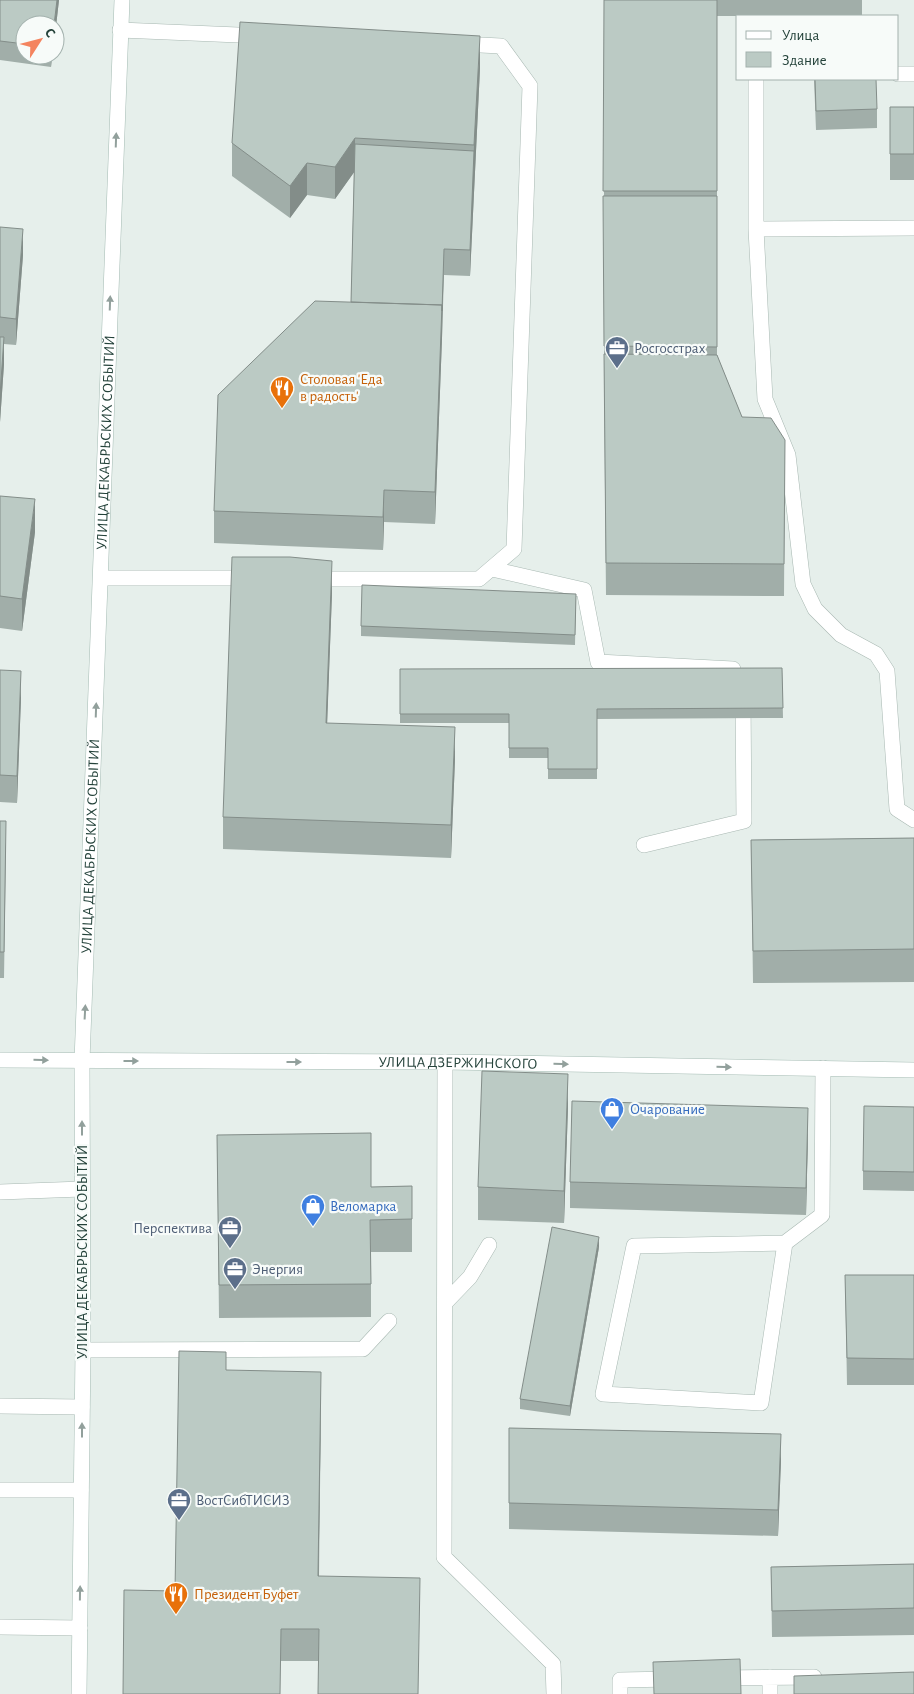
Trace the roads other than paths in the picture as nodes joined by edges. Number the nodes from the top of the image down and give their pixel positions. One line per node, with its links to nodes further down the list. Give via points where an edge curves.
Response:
1 (122, 0): 2 (main road, УЛИЦА ДЕКАБРЬСКИХ СОБЫТИЙ)
2 (120, 30): 3 (main road); 11 (main road, УЛИЦА ДЕКАБРЬСКИХ СОБЫТИЙ, one-way to 2)
3 (275, 36)
4 (442, 44): 10 (main road, via 500,46 530,86 514,549)
5 (899, 74): 6 (main road)
6 (914, 74)
7 (756, 80): 9 (main road)
8 (914, 228): 9 (main road)
9 (756, 229): 14 (main road, via 765,399 788,455 803,584 815,609 841,635 876,654 887,671 897,809)
10 (492, 569): 13 (main road, via 479,579); 15 (main road, via 584,590 598,662 742,669 744,821)
11 (100, 578): 12 (main road); 17 (main road, УЛИЦА ДЕКАБРЬСКИХ СОБЫТИЙ, one-way to 11)
12 (266, 578)
13 (295, 579)
14 (914, 820)
15 (644, 845)
16 (0, 1060): 17 (main road, УЛИЦА ДЗЕРЖИНСКОГО, one-way to 17)
17 (82, 1061): 18 (main road, УЛИЦА ДЗЕРЖИНСКОГО, one-way to 18); 21 (main road, УЛИЦА ДЕКАБРЬСКИХ СОБЫТИЙ, one-way to 17)
18 (445, 1062): 19 (main road, УЛИЦА ДЗЕРЖИНСКОГО, one-way to 19); 25 (main road)
19 (823, 1068): 20 (main road, УЛИЦА ДЗЕРЖИНСКОГО); 23 (main road, via 822,1215)
20 (914, 1070)
21 (82, 1189): 22 (main road); 27 (main road, УЛИЦА ДЕКАБРЬСКИХ СОБЫТИЙ)
22 (0, 1192)
23 (785, 1243): 23 (main road, via 634,1246 604,1394 762,1403)
24 (490, 1245): 25 (main road, via 470,1277)
25 (445, 1303): 39 (main road, via 444,1557 553,1664)
26 (389, 1320): 27 (main road, via 363,1349)
27 (83, 1350): 29 (main road, УЛИЦА ДЕКАБРЬСКИХ СОБЫТИЙ)
28 (0, 1406): 29 (main road)
29 (82, 1406): 31 (main road, УЛИЦА ДЕКАБРЬСКИХ СОБЫТИЙ, one-way to 29)
30 (0, 1490): 31 (main road)
31 (81, 1490): 33 (main road, УЛИЦА ДЕКАБРЬСКИХ СОБЫТИЙ, one-way to 31)
32 (0, 1627): 33 (main road)
33 (80, 1628): 38 (main road, УЛИЦА ДЕКАБРЬСКИХ СОБЫТИЙ)
34 (828, 1676): 36 (main road)
35 (710, 1678): 36 (main road)
36 (770, 1678): 41 (main road)
37 (690, 1679): 40 (main road, via 620,1680)
38 (79, 1694)
39 (554, 1694)
40 (620, 1694)
41 (770, 1694)

